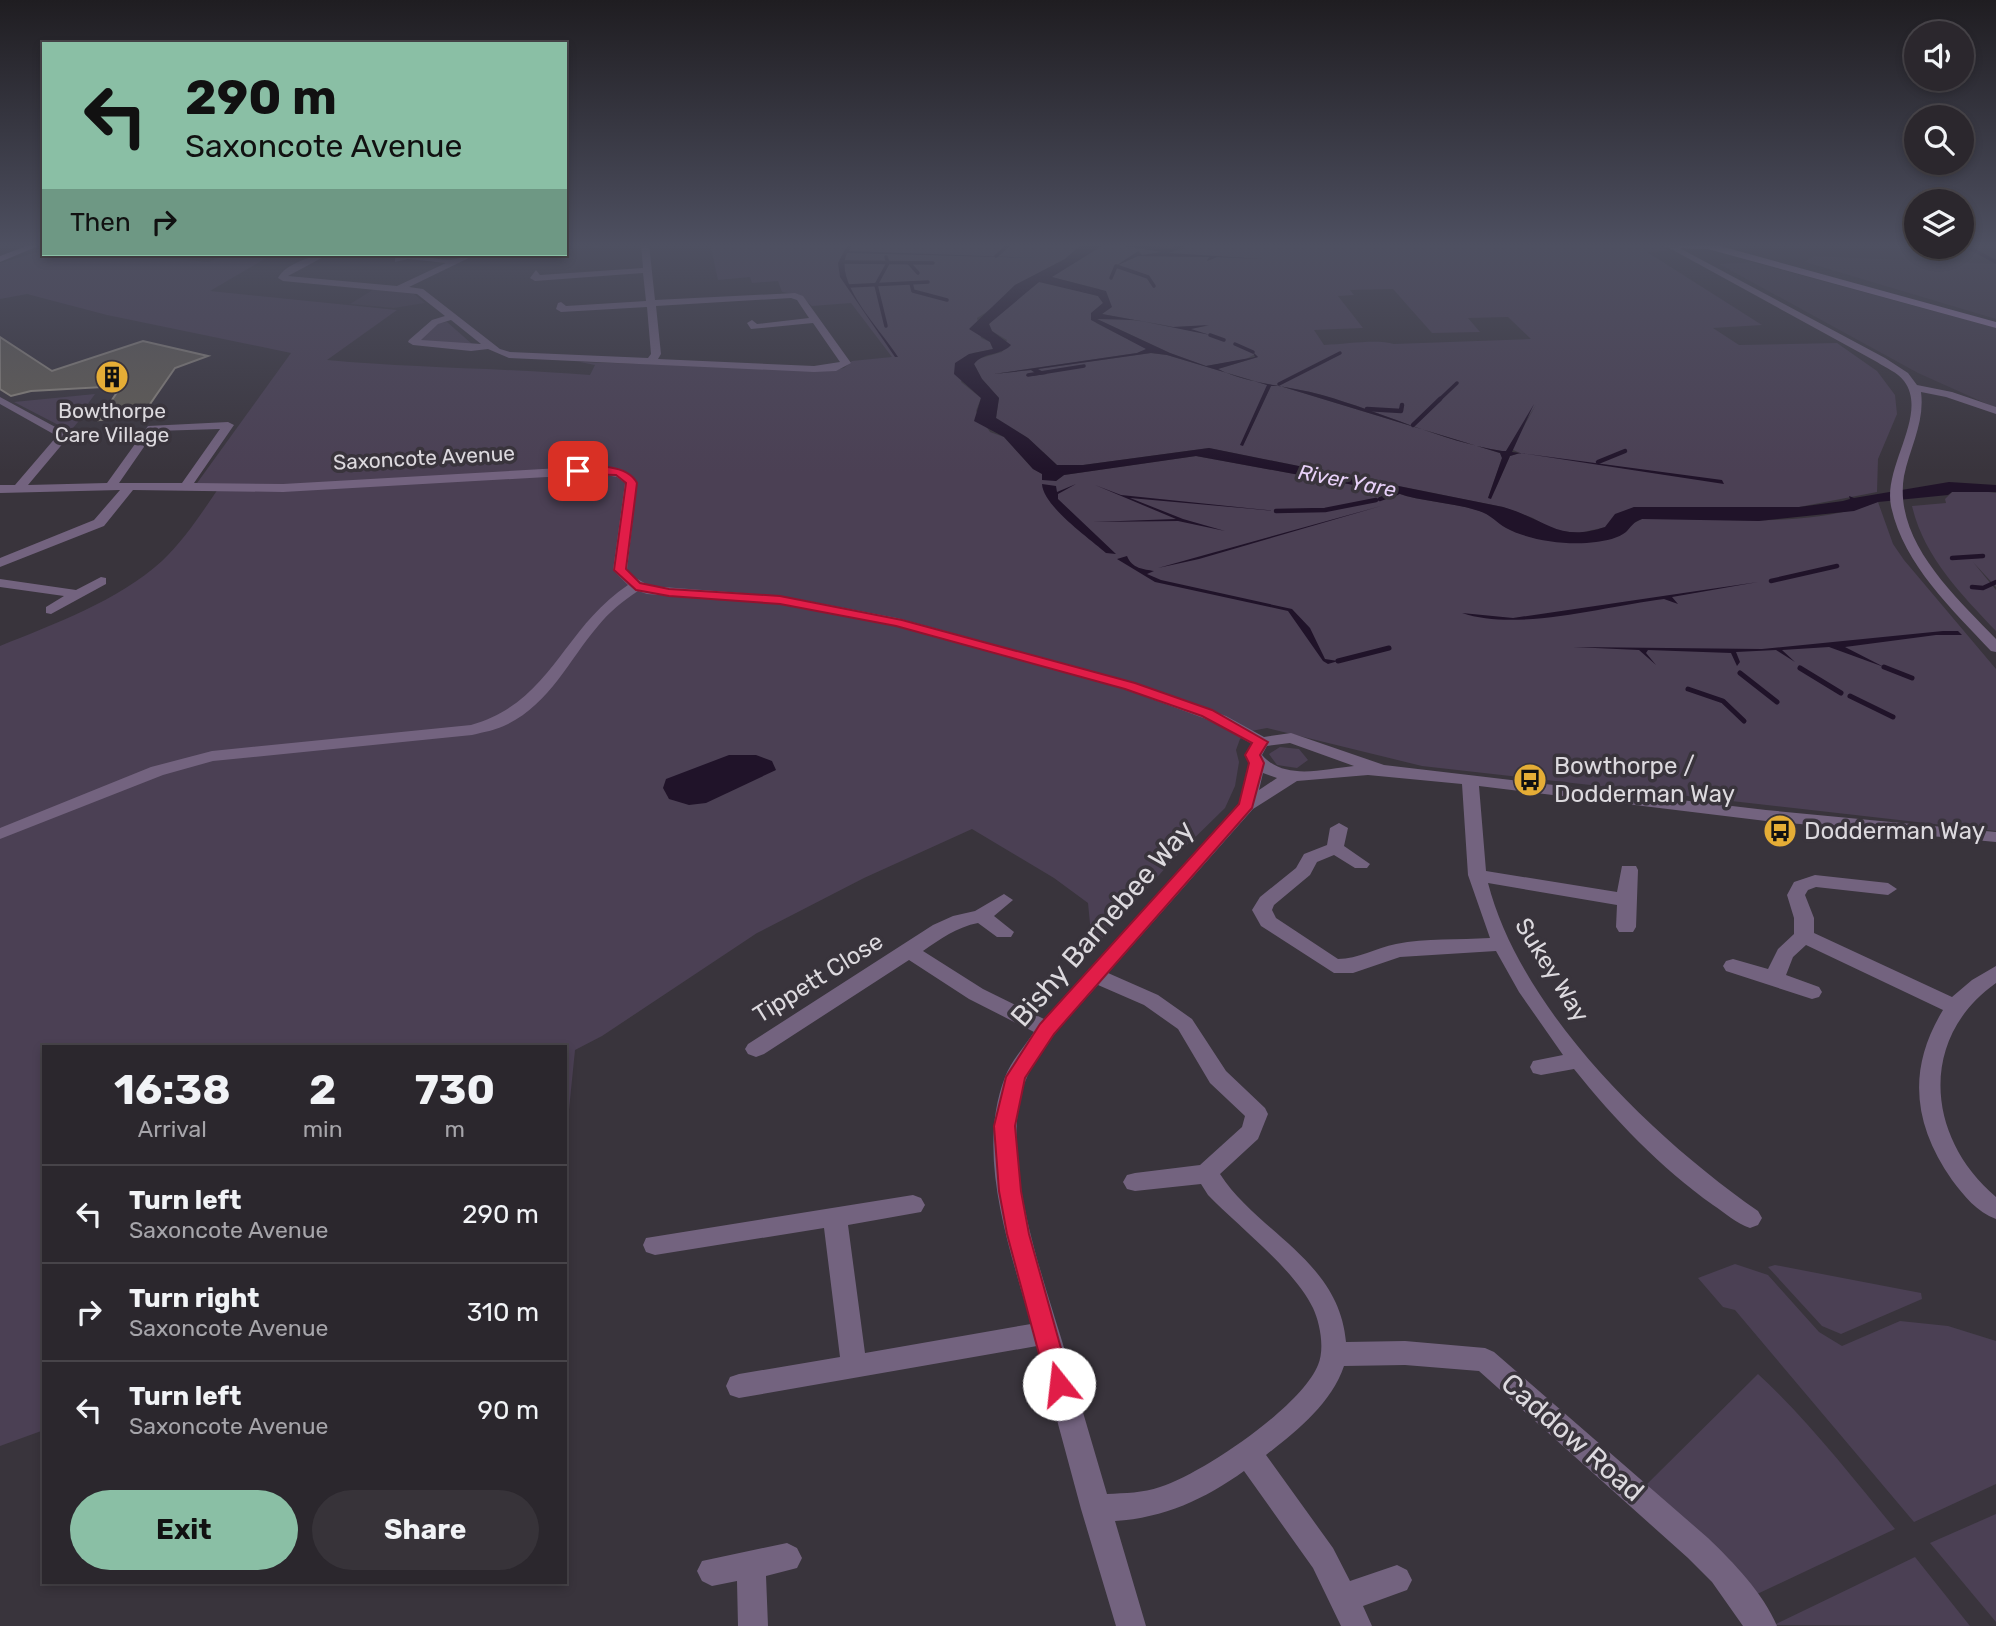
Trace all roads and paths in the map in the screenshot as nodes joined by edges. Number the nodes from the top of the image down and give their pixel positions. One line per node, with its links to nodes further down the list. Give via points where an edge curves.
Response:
1 (442, 320): 11 (street, via 413,342 471,348)
2 (459, 320): 11 (street)
3 (653, 320): 14 (street, via 656,354)
4 (817, 320): 8 (street); 14 (street, via 846,363 827,369)
5 (1804, 320): 9 (street)
6 (1978, 320): 7 (main road)
7 (1996, 325)
8 (754, 327)
9 (1816, 327): 10 (street); 13 (street)
10 (1796, 328)
11 (491, 345): 14 (street, via 519,357)
12 (1864, 360): 13 (street)
13 (1881, 360): 15 (street)
14 (651, 362)
15 (1916, 388): 17 (street); 29 (street, via 1918,414 1896,476 1897,505 1932,577)
16 (0, 400): 21 (street, via 64,435)
17 (1996, 411)
18 (186, 486): 19 (street, Saxoncote Avenue); 22 (street, via 228,425 152,428); 26 (street, Saxoncote Avenue, via 283,488 618,472 631,483 620,570)
19 (129, 487): 22 (street, Saxoncote Avenue); 23 (street, via 99,523)
20 (0, 489): 21 (street, Saxoncote Avenue)
21 (18, 489): 22 (street, Saxoncote Avenue)
22 (109, 489)
23 (0, 563)
24 (101, 581): 27 (street)
25 (0, 583): 27 (street)
26 (636, 586): 30 (street, via 669,593 780,600 897,622 1130,686 1211,715); 38 (street, via 597,618 530,704 503,723 212,756 157,771)
27 (78, 594): 28 (street)
28 (51, 611)
29 (1996, 648)
30 (1261, 742): 31 (street, via 1291,738); 32 (street, via 1253,755)
31 (1316, 747): 33 (street); 34 (street, via 1323,762 1316,771)
32 (1257, 763): 34 (street, via 1269,772); 36 (street, Bishy Barnebee Way)
33 (1379, 769): 34 (street); 35 (street)
34 (1298, 776): 36 (street, Bishy Barnebee Way)
35 (1470, 782): 39 (street); 43 (street, Sukey Way)
36 (1247, 805): 55 (street, Bishy Barnebee Way)
37 (1339, 828): 40 (street)
38 (0, 834)
39 (1996, 838)
40 (1335, 848): 41 (street); 51 (street, via 1310,858 1303,871 1262,910 1268,922 1320,958 1334,966 1353,966 1400,950)
41 (1361, 864)
42 (1629, 870): 46 (street)
43 (1477, 876): 46 (street); 51 (street, Sukey Way)
44 (1888, 889): 50 (street, via 1815,881 1801,886 1796,895)
45 (1004, 900): 47 (street, Tippett Close)
46 (1626, 900): 48 (street)
47 (981, 916): 49 (street); 52 (street, Tippett Close, via 950,925)
48 (1626, 927)
49 (1004, 932)
50 (1804, 936): 56 (street, via 1785,954); 58 (street)
51 (1502, 944): 61 (street, Sukey Way)
52 (909, 951): 59 (street, Tippett Close, via 950,980); 60 (street, Tippett Close)
53 (1733, 966): 56 (street)
54 (1996, 973): 58 (street)
55 (1096, 976): 59 (street, Bishy Barnebee Way); 63 (street, via 1151,1000 1185,1024 1217,1077 1264,1114 1247,1139 1214,1161)
56 (1774, 978): 57 (street)
57 (1812, 992)
58 (1956, 1007): 66 (street, via 1938,1037 1930,1066 1933,1127 1950,1162)
59 (1047, 1029): 70 (street, Bishy Barnebee Way, via 1016,1077 1004,1126 1018,1234)
60 (756, 1049)
61 (1579, 1060): 62 (street, Sukey Way); 68 (street, Sukey Way, via 1643,1132)
62 (1541, 1067)
63 (1207, 1174): 64 (street); 71 (street, via 1318,1292 1332,1331)
64 (1135, 1182)
65 (914, 1205): 67 (street)
66 (1996, 1209)
67 (835, 1217): 69 (street); 72 (street)
68 (1750, 1218)
69 (655, 1245)
70 (1044, 1333): 72 (street); 75 (street, Bishy Barnebee Way)
71 (1334, 1354): 74 (street, via 1329,1371 1307,1405); 84 (street, Caddow Road, via 1405,1353 1485,1360 1698,1548)
72 (854, 1367): 73 (street)
73 (739, 1387)
74 (1247, 1452): 75 (street, via 1193,1488 1158,1502); 80 (street, via 1323,1558)
75 (1095, 1509): 82 (street, Bishy Barnebee Way)
76 (788, 1558): 77 (street)
77 (751, 1565): 78 (street); 81 (street)
78 (712, 1572)
79 (1397, 1580): 80 (street)
80 (1343, 1598): 83 (street)
81 (753, 1626)
82 (1131, 1626)
83 (1357, 1626)
84 (1762, 1626)

